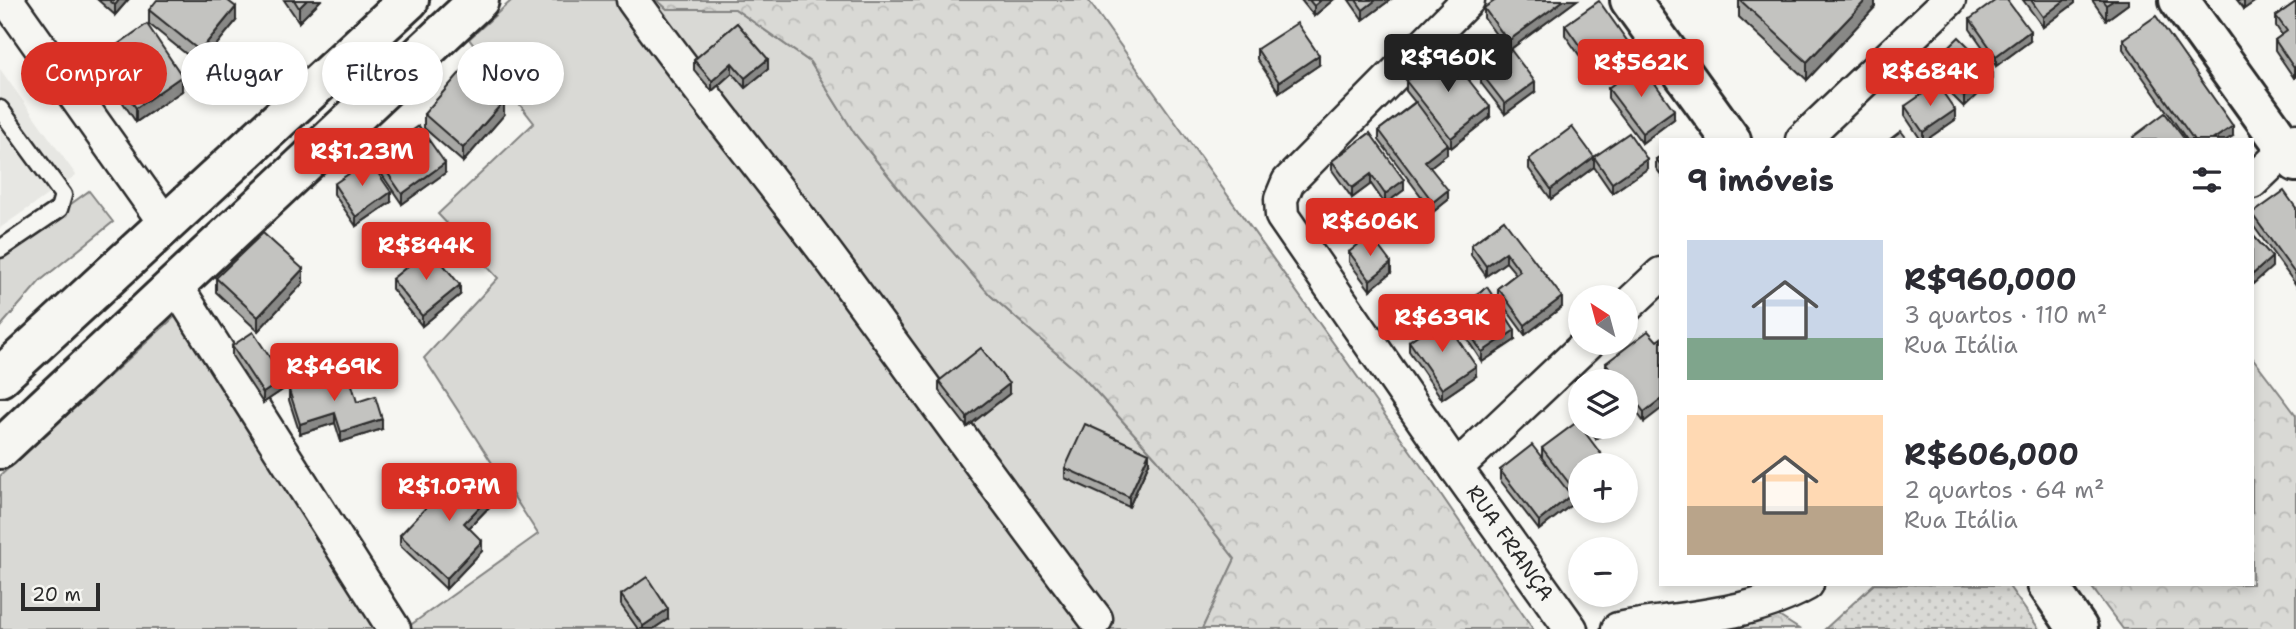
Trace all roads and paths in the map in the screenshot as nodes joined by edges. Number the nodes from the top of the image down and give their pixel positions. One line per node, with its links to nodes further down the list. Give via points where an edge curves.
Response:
1 (7, 0): 15 (street)
2 (409, 0): 13 (main road)
3 (479, 0): 18 (main road)
4 (634, 0): 28 (street)
5 (1468, 0): 25 (street, via 1288,182 1281,199 1282,216)
6 (1630, 0): 10 (main road)
7 (1949, 0): 11 (street)
8 (2179, 0): 12 (main road)
9 (0, 109): 16 (lane, via 63,195 58,209)
10 (1730, 138)
11 (1804, 138)
12 (2293, 151): 14 (street)
13 (237, 159): 15 (main road); 18 (main road, via 256,157 266,176 265,187)
14 (2254, 180)
15 (165, 223): 17 (main road)
16 (0, 249)
17 (116, 272): 22 (main road, via 54,336 54,355 61,361 70,366); 23 (main road)
18 (187, 273): 22 (main road); 29 (street)
19 (1659, 276): 20 (street)
20 (1638, 296)
21 (1575, 355): 25 (street, RUA FRANÇA)
22 (91, 364): 24 (main road)
23 (0, 377)
24 (0, 449)
25 (1456, 468): 30 (street, RUA FRANÇA)
26 (1803, 586): 31 (street, via 1738,612)
27 (2048, 586): 32 (main road)
28 (1096, 619)
29 (394, 629)
30 (1571, 629)
31 (1618, 629)
32 (2078, 629)

